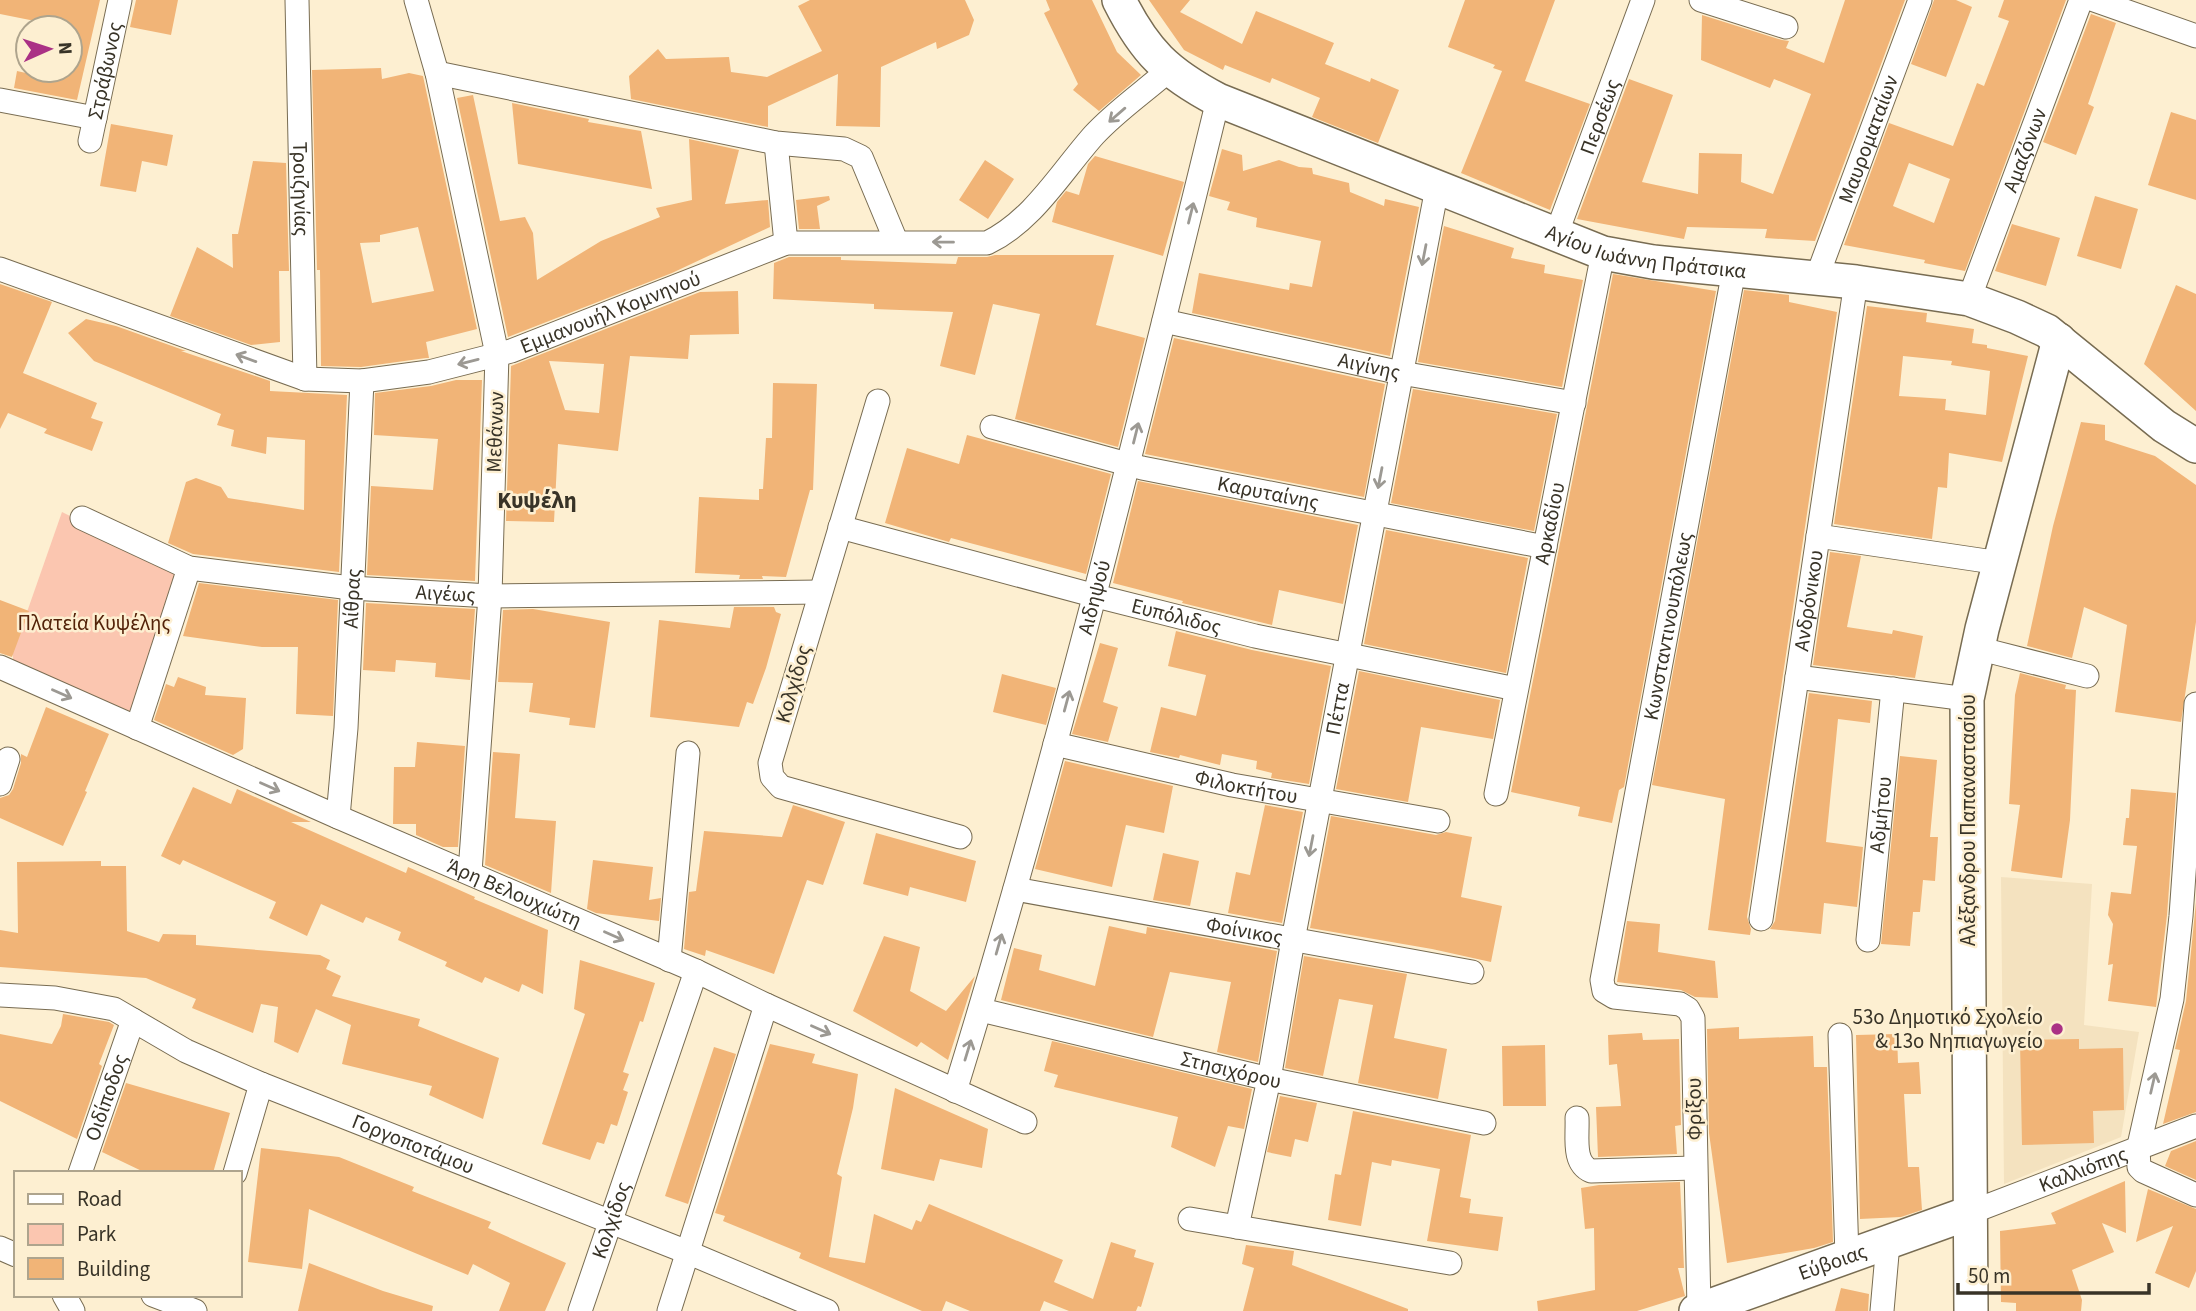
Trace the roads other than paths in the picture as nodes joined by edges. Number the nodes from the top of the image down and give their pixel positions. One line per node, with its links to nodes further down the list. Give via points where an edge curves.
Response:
1 (120, 0): 16 (street, Στράβωνος)
2 (297, 0): 33 (street, Τροιζηνίας)
3 (416, 0): 13 (street, Μεθάνων)
4 (1119, 0): 12 (main road, Αγίου Ιωάννη Πράτσικα, via 1140,38)
5 (1643, 0): 20 (street, Περσέως)
6 (1701, 0): 10 (street)
7 (1920, 0): 26 (street, Μαυροματαίων)
8 (2081, 0): 28 (street, Αμαζόνων)
9 (2094, 0): 11 (street)
10 (1786, 27)
11 (2196, 36)
12 (1169, 71): 15 (main road, Αγίου Ιωάννη Πράτσικα); 21 (street, Εμμανουήλ Κομνηνού, one-way to 21, via 1096,133 1004,235 987,243)
13 (437, 73): 18 (street); 31 (street, Μεθάνων)
14 (0, 100): 16 (street)
15 (1218, 100): 19 (main road, Αγίου Ιωάννη Πράτσικα); 29 (street, Αιδηψού, one-way to 15)
16 (95, 118): 17 (street, Στράβωνος)
17 (90, 141)
18 (776, 143): 21 (street, via 844,149 861,157); 22 (street)
19 (1437, 188): 20 (main road, Αγίου Ιωάννη Πράτσικα); 32 (street, Πέττα, one-way to 32)
20 (1556, 235): 23 (main road, Αγίου Ιωάννη Πράτσικα)
21 (896, 242): 22 (street, Εμμανουήλ Κομνηνού)
22 (786, 243): 31 (street, Εμμανουήλ Κομνηνού)
23 (1603, 253): 25 (main road, Αγίου Ιωάννη Πράτσικα); 36 (street, Αρκαδίου)
24 (0, 269): 33 (street, Εμμανουήλ Κομνηνού, one-way to 24)
25 (1734, 270): 26 (main road, Αγίου Ιωάννη Πράτσικα); 78 (street, Κωνσταντινουπόλεως)
26 (1817, 277): 27 (main road, Αγίου Ιωάννη Πράτσικα)
27 (1856, 282): 28 (main road, Αγίου Ιωάννη Πράτσικα); 43 (street, Ανδρόνικου)
28 (1969, 299): 30 (main road, Αγίου Ιωάννη Πράτσικα, via 2017,317)
29 (1164, 321): 32 (street, Αιγίνης); 39 (street, Αιδηψού, one-way to 29)
30 (2059, 340): 38 (main road, Αγίου Ιωάννη Πράτσικα); 45 (main road, Αλέξανδρου Παπαναστασίου)
31 (497, 354): 34 (street, Εμμανουήλ Κομνηνού, one-way to 34, via 429,372); 49 (street, Μεθάνων)
32 (1401, 373): 36 (street, Αιγίνης); 40 (street, Πέττα, one-way to 40)
33 (305, 379): 34 (street, Εμμανουήλ Κομνηνού)
34 (362, 382): 47 (street, Αίθρας)
35 (878, 401): 42 (street, Κολχίδος)
36 (1574, 402): 44 (street, Αρκαδίου)
37 (992, 427): 39 (street, Καρυταίνης)
38 (2196, 446)
39 (1128, 464): 40 (street, Καρυταίνης); 50 (street, Αιδηψού)
40 (1374, 514): 44 (street, Καρυταίνης); 52 (street, Πέττα)
41 (82, 518): 46 (street, Αιγέως)
42 (840, 527): 48 (street, Κολχίδος); 50 (street, Ευπόλιδος)
43 (1818, 536): 45 (street); 55 (street, Ανδρόνικου)
44 (1545, 547): 56 (street, Αρκαδίου)
45 (2000, 563): 51 (main road, Αλέξανδρου Παπαναστασίου)
46 (189, 568): 47 (street, Αιγέως); 60 (street)
47 (351, 588): 49 (street, Αιγέως); 67 (street, Αίθρας)
48 (820, 592): 49 (street, Αιγέως); 69 (street, Κολχίδος, via 770,763 772,777 781,787)
49 (490, 596): 70 (street, Μεθάνων)
50 (1096, 596): 52 (street, Ευπόλιδος); 61 (street, Αιδηψού, one-way to 50)
51 (1977, 648): 54 (street); 58 (main road, Αλέξανδρου Παπαναστασίου)
52 (1347, 655): 56 (street, Ευπόλιδος); 66 (street, Πέττα)
53 (0, 667): 60 (street, Άρη Βελουχιώτη, one-way to 60)
54 (2087, 676)
55 (1797, 677): 57 (street); 72 (street, Ανδρόνικου)
56 (1516, 689): 65 (street, Αρκαδίου)
57 (1894, 689): 58 (street); 74 (street, Αδμήτου)
58 (1967, 699): 96 (main road, Αλέξανδρου Παπαναστασίου)
59 (2196, 715): 91 (street, one-way to 59, via 2172,999)
60 (137, 728): 67 (street, Άρη Βελουχιώτη, one-way to 67)
61 (1055, 744): 66 (street, Φιλοκτήτου); 71 (street, Αιδηψού)
62 (688, 753): 75 (street)
63 (8, 759): 64 (street)
64 (0, 784)
65 (1496, 794)
66 (1320, 801): 68 (street, Φιλοκτήτου); 73 (street, Πέττα, one-way to 73)
67 (338, 817): 70 (street, Άρη Βελουχιώτη)
68 (1438, 821)
69 (960, 837)
70 (470, 872): 75 (street, Άρη Βελουχιώτη, one-way to 75)
71 (1015, 890): 73 (street, Φοίνικος); 81 (street, Αιδηψού, one-way to 71)
72 (1761, 919)
73 (1293, 940): 77 (street, Φοίνικος); 84 (street, Πέττα)
74 (1868, 940)
75 (669, 960): 76 (street, Άρη Βελουχιώτη)
76 (696, 971): 80 (street, Άρη Βελουχιώτη); 98 (street, Κολχίδος)
77 (1472, 972)
78 (1602, 980): 92 (street, Φρίξου, via 1604,991 1614,997 1680,1004 1693,1018)
79 (0, 995): 82 (street, Γοργοποτάμου, via 95,1004)
80 (766, 1006): 86 (street, Άρη Βελουχιώτη, one-way to 86); 101 (street)
81 (981, 1010): 84 (street, Στησιχόρου); 86 (street, Αιδηψού, one-way to 81)
82 (132, 1020): 85 (street, Γοργοποτάμου, via 186,1051); 93 (street, Οιδίποδος)
83 (1840, 1035): 102 (street)
84 (1269, 1079): 89 (street, Στησιχόρου); 99 (street, Πέττα)
85 (261, 1084): 94 (street); 98 (street, Γοργοποτάμου)
86 (956, 1091): 88 (street, Άρη Βελουχιώτη)
87 (1577, 1118): 92 (street, via 1579,1161 1591,1171)
88 (1025, 1122)
89 (1484, 1122)
90 (2196, 1126): 91 (street, Καλλιόπης)
91 (2138, 1150): 95 (street, via 2143,1171); 96 (street, Καλλιόπης)
92 (1694, 1168): 106 (street, Φρίξου)
93 (81, 1171)
94 (236, 1171)
95 (2196, 1195)
96 (1969, 1213): 100 (main road, Εύβοιας); 112 (main road, Αλέξανδρου Παπαναστασίου)
97 (1190, 1219): 99 (street)
98 (610, 1222): 101 (street, Γοργοποτάμου); 108 (street, Κολχίδος)
99 (1237, 1227): 103 (street)
100 (1888, 1243): 102 (main road, Εύβοιας); 111 (street)
101 (687, 1252): 109 (street); 110 (street, Γοργοποτάμου)
102 (1847, 1257): 105 (main road, Εύβοιας)
103 (1450, 1263)
104 (158, 1297): 107 (street)
105 (1740, 1303): 106 (main road, Εύβοιας)
106 (1697, 1310)
107 (195, 1311)
108 (580, 1311)
109 (669, 1311)
110 (827, 1311)
111 (1882, 1311)
112 (1971, 1311)

